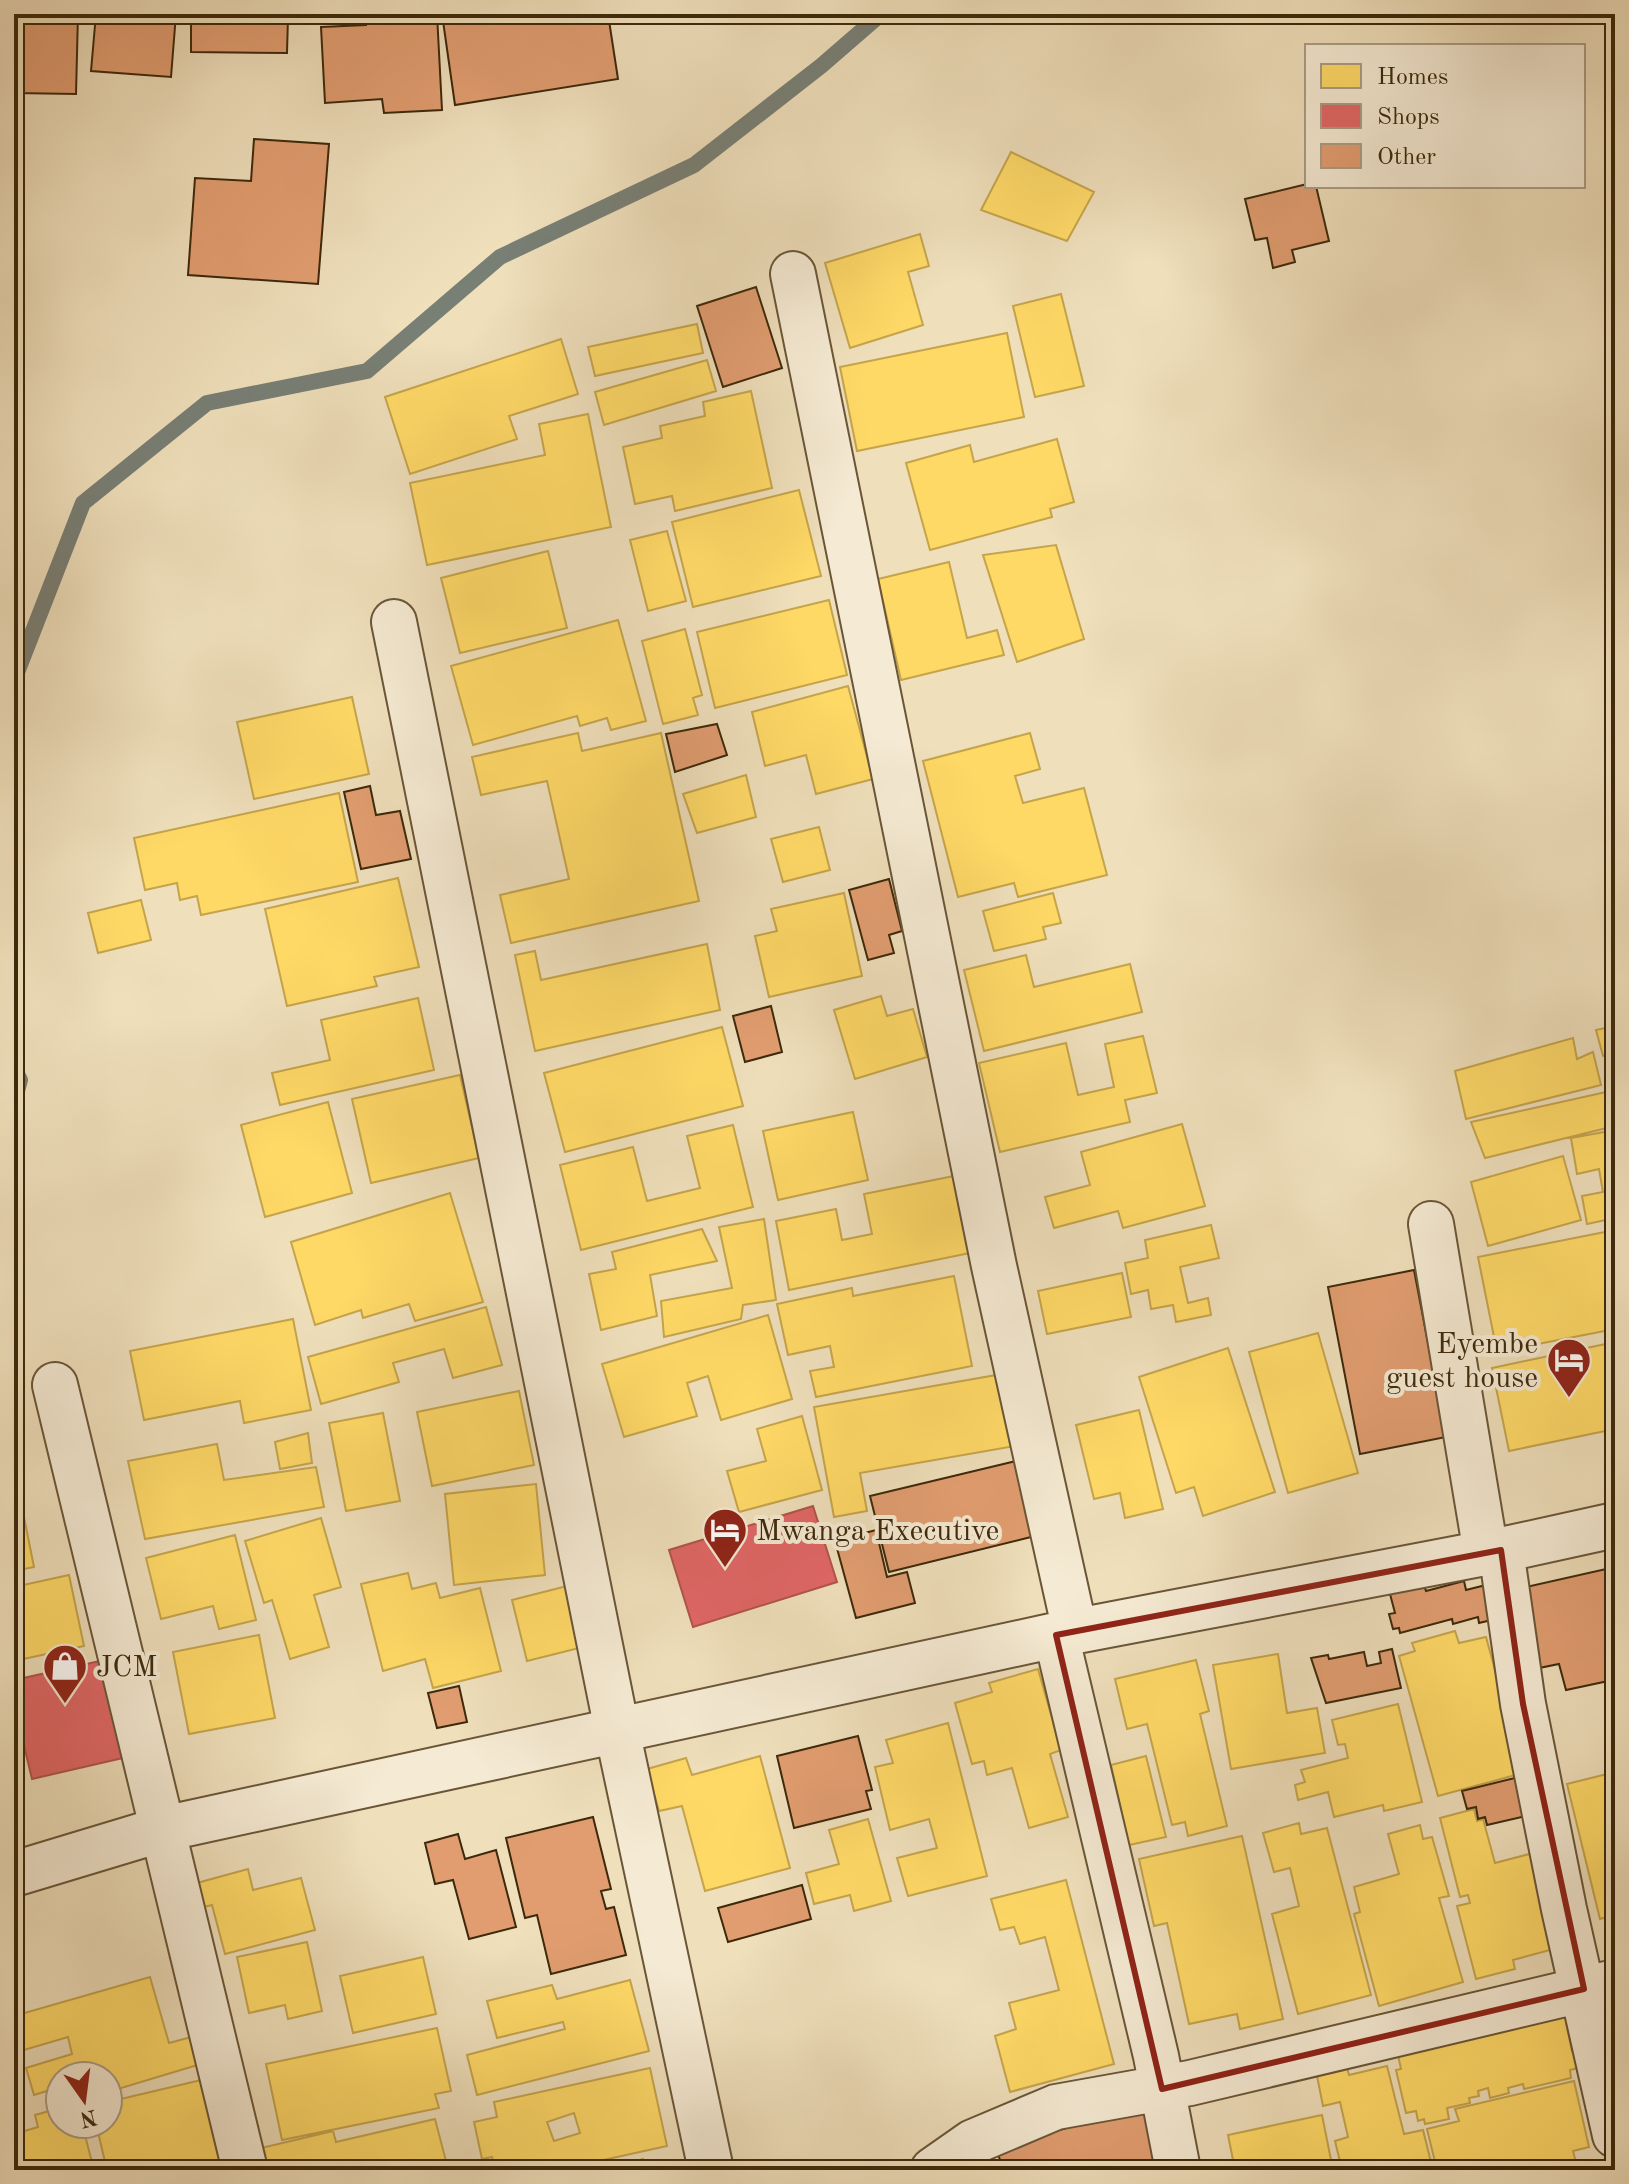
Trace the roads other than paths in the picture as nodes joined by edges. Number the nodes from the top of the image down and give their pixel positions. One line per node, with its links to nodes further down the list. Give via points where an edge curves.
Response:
1 (793, 274): 7 (street)
2 (394, 622): 8 (street)
3 (1431, 1224): 6 (street)
4 (55, 1385): 9 (street)
5 (1615, 1525): 6 (street)
6 (1494, 1552): 7 (street); 11 (street, via 1564,1909)
7 (1066, 1633): 8 (street); 12 (street)
8 (617, 1730): 9 (street); 15 (street)
9 (163, 1829): 10 (street); 14 (street)
10 (14, 1874)
11 (1600, 1986): 12 (street); 13 (street)
12 (1162, 2089): 16 (street, via 1056,2107 973,2142); 17 (street)
13 (1615, 2135)
14 (245, 2170)
15 (711, 2170)
16 (933, 2170)
17 (1178, 2170)

